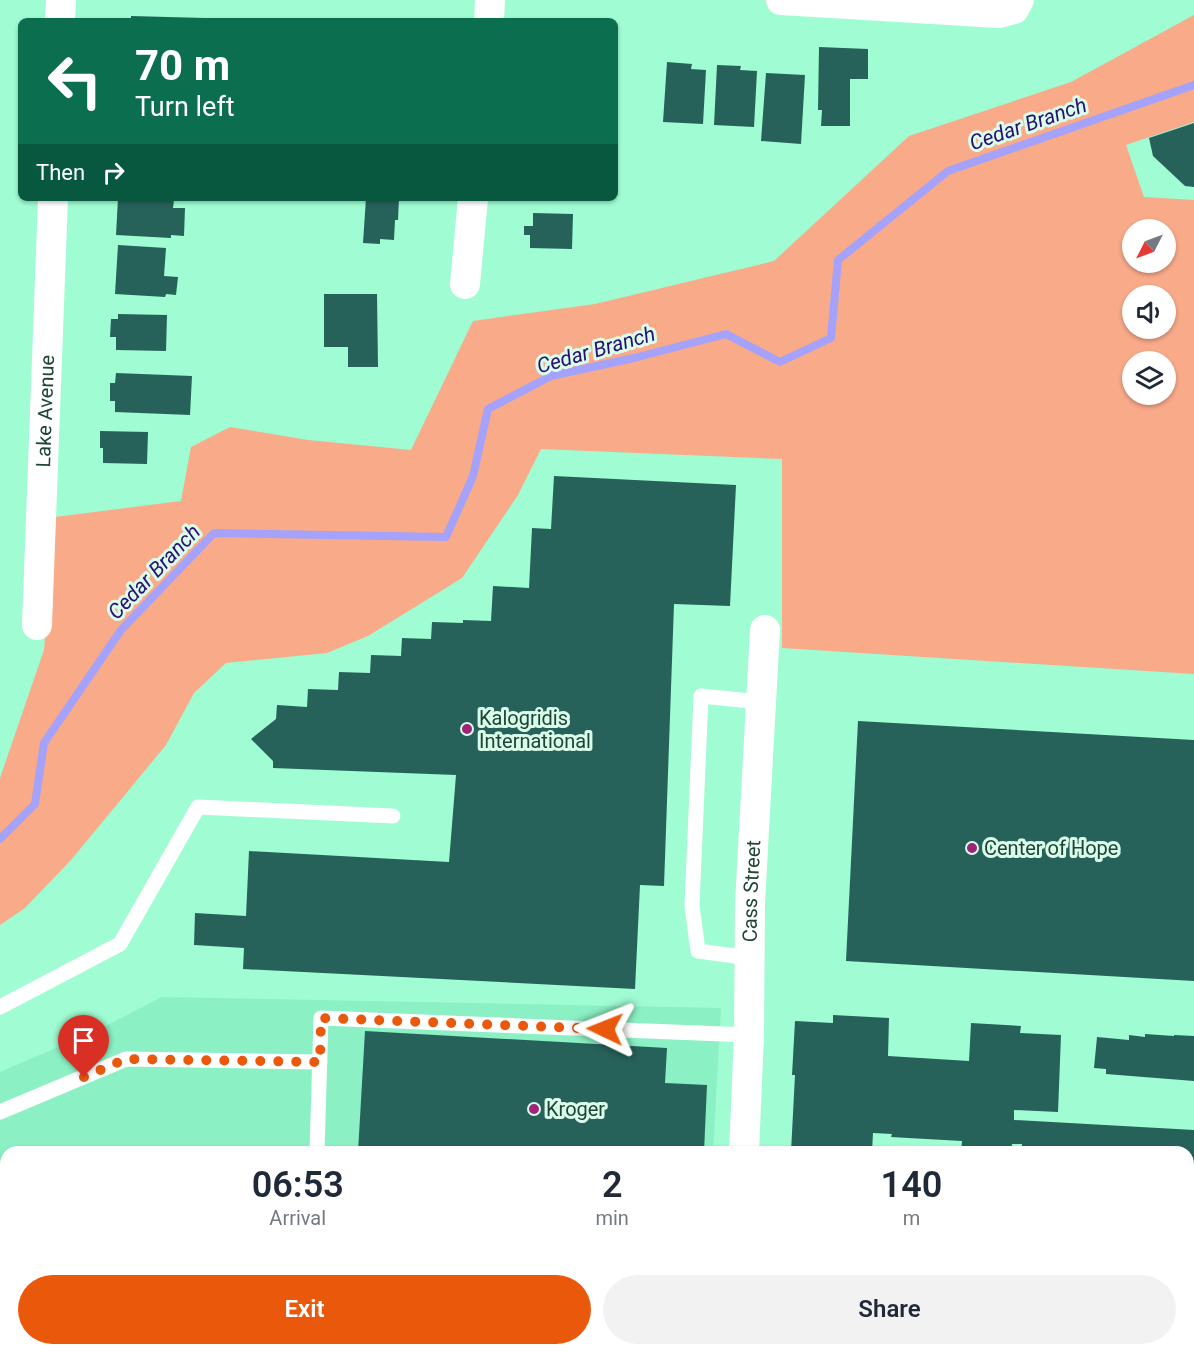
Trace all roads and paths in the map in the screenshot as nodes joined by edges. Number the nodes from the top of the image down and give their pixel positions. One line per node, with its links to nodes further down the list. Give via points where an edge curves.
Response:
1 (61, 0): 5 (street)
2 (490, 0): 6 (street)
3 (781, 0): 4 (street, via 999,13)
4 (1017, 5)
5 (60, 18)
6 (489, 18)
7 (53, 201): 10 (street, Lake Avenue)
8 (473, 201): 9 (street)
9 (465, 284)
10 (37, 625)
11 (765, 630): 12 (street, Cass Street)
12 (760, 702): 14 (street, Cass Street); 14 (lane, via 701,696 692,895 698,951)
13 (393, 816): 15 (lane, via 198,807 120,944)
14 (750, 957): 16 (street, Cass Street)
15 (0, 1007)
16 (749, 1035): 17 (lane, via 321,1018); 20 (street, Cass Street)
17 (320, 1062): 18 (lane, via 126,1059); 19 (lane)
18 (0, 1112)
19 (317, 1146)
20 (744, 1146)

